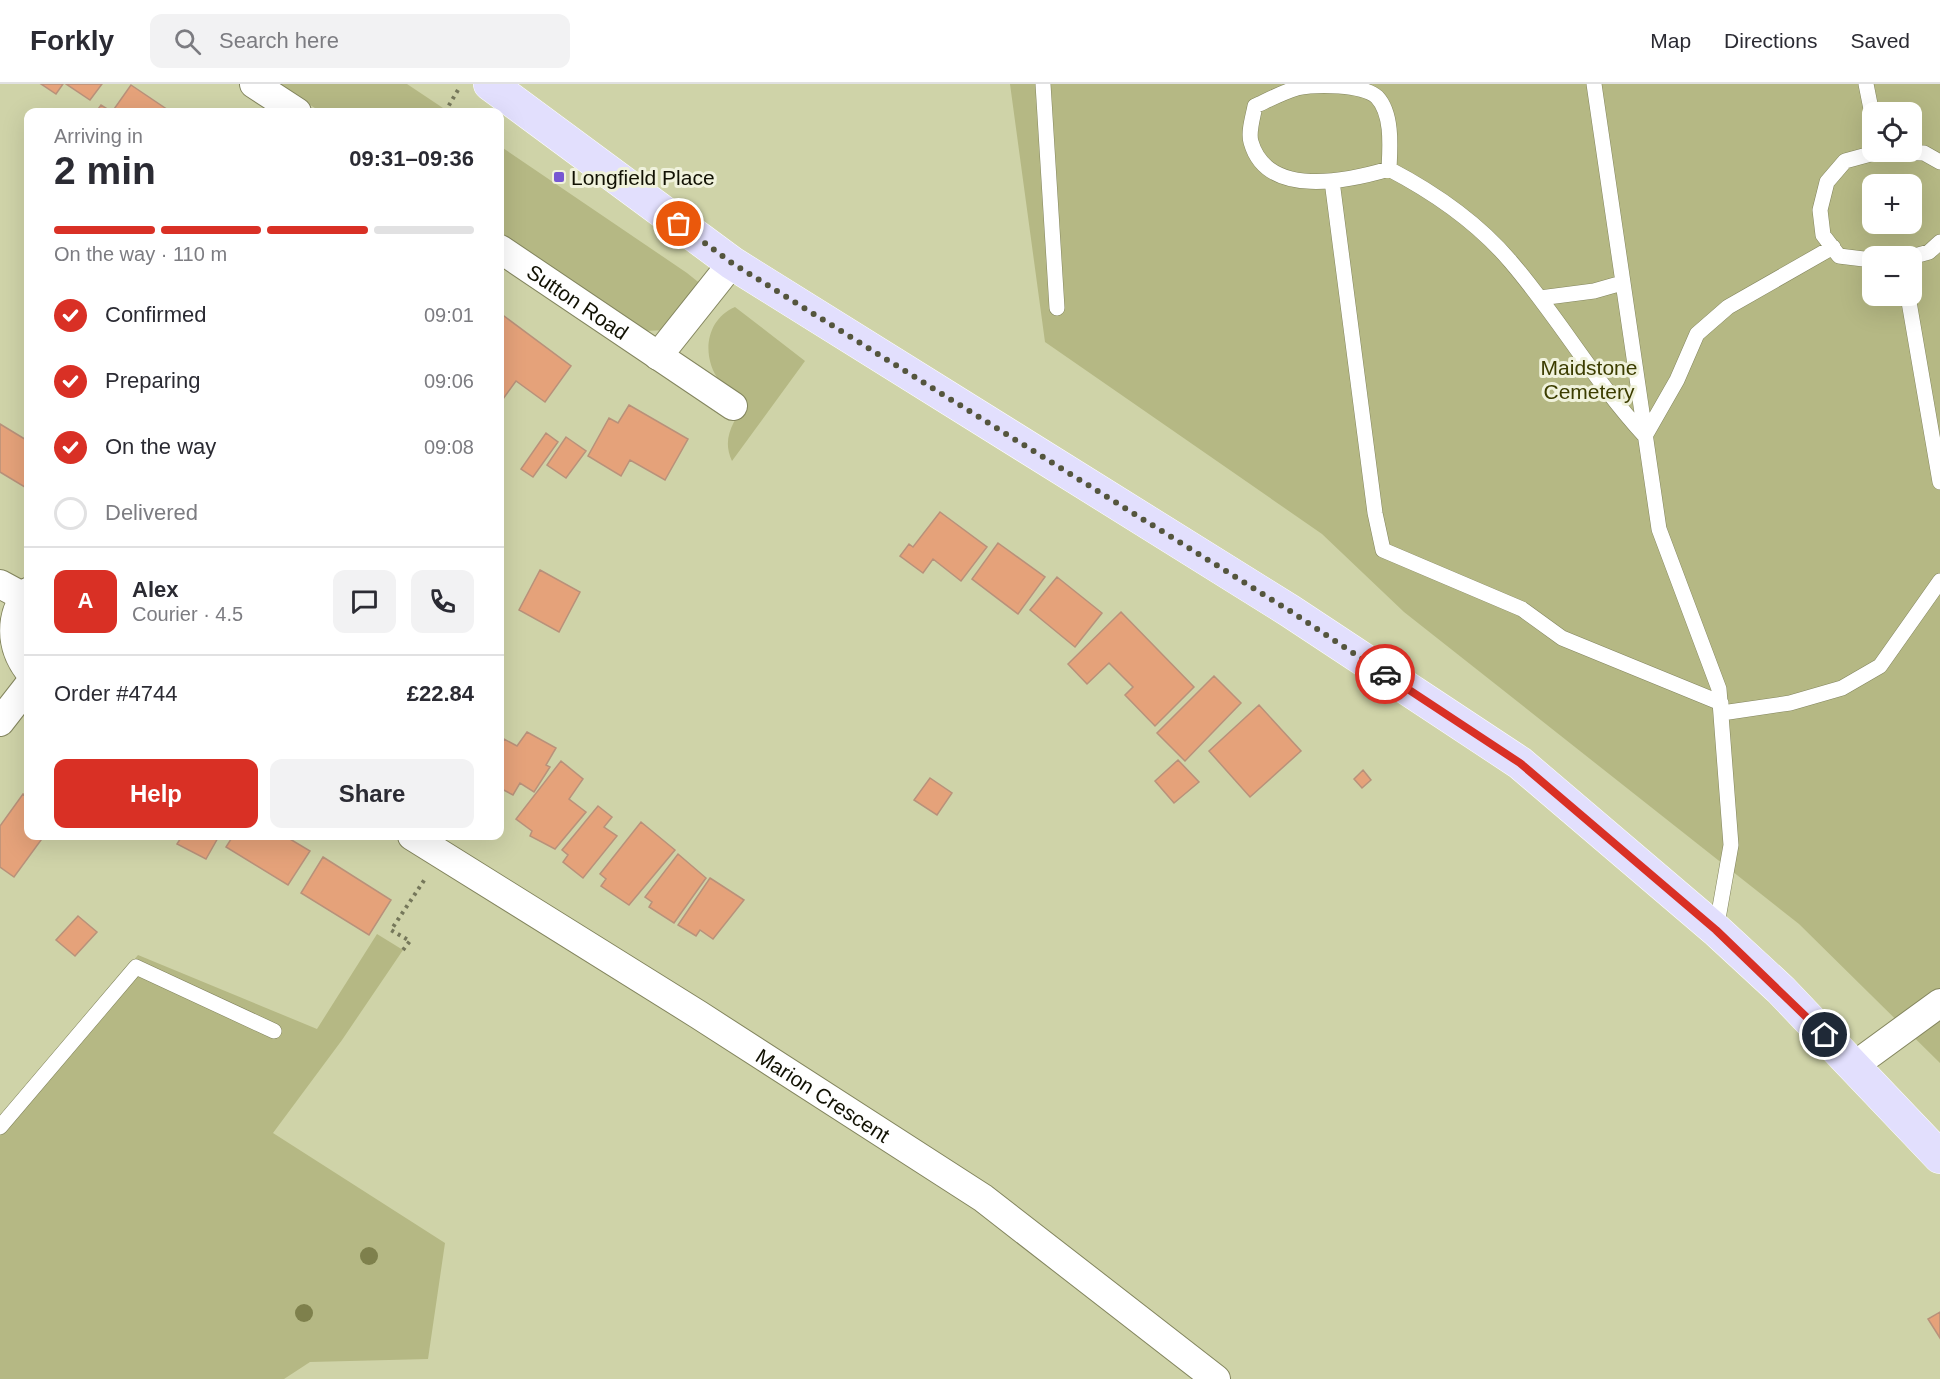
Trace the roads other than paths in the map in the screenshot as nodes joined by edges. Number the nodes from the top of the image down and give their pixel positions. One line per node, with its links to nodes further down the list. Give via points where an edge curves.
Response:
1 (254, 84): 8 (street)
2 (490, 84): 19 (main road)
3 (1042, 84): 23 (lane)
4 (1594, 84): 20 (lane)
5 (1866, 84): 7 (lane)
6 (1322, 85): 12 (lane, via 1354,85 1377,98 1390,135); 13 (lane, via 1298,88 1255,106 1250,140 1260,164 1283,177)
7 (1870, 102)
8 (291, 108)
9 (1922, 153): 11 (lane)
10 (1862, 156): 15 (lane, via 1845,161 1827,182 1820,210 1823,235)
11 (1940, 162)
12 (1389, 169): 13 (lane); 21 (lane, via 1466,220 1510,261)
13 (1332, 181): 32 (lane, via 1374,513 1383,550 1522,609 1562,638)
14 (1940, 242): 17 (lane)
15 (1833, 247): 18 (lane, via 1839,256); 26 (lane, via 1728,307 1697,334 1677,380)
16 (504, 252): 24 (street, Sutton Road)
17 (1922, 254)
18 (1862, 259)
19 (732, 263): 24 (street); 35 (main road, via 1280,604 1520,763)
20 (1622, 283): 21 (lane); 26 (lane)
21 (1540, 298): 26 (lane, via 1613,401)
22 (1910, 306): 27 (lane)
23 (1057, 308)
24 (658, 356): 25 (street, Sutton Road)
25 (733, 406)
26 (1645, 436): 32 (lane, via 1659,529 1719,689)
27 (1940, 482)
28 (1940, 581): 32 (lane, via 1880,666 1852,683 1790,703)
29 (18, 591): 30 (street, via 14,635)
30 (24, 664)
31 (24, 691): 33 (street)
32 (1721, 708): 35 (lane, via 1731,845)
33 (0, 722)
34 (419, 840): 41 (street, Marion Crescent, via 983,1198)
35 (1716, 930): 38 (main road)
36 (1940, 1003): 38 (street)
37 (274, 1031): 39 (lane, via 136,968)
38 (1855, 1065): 40 (main road)
39 (0, 1127)
40 (1940, 1158)
41 (1216, 1379)

